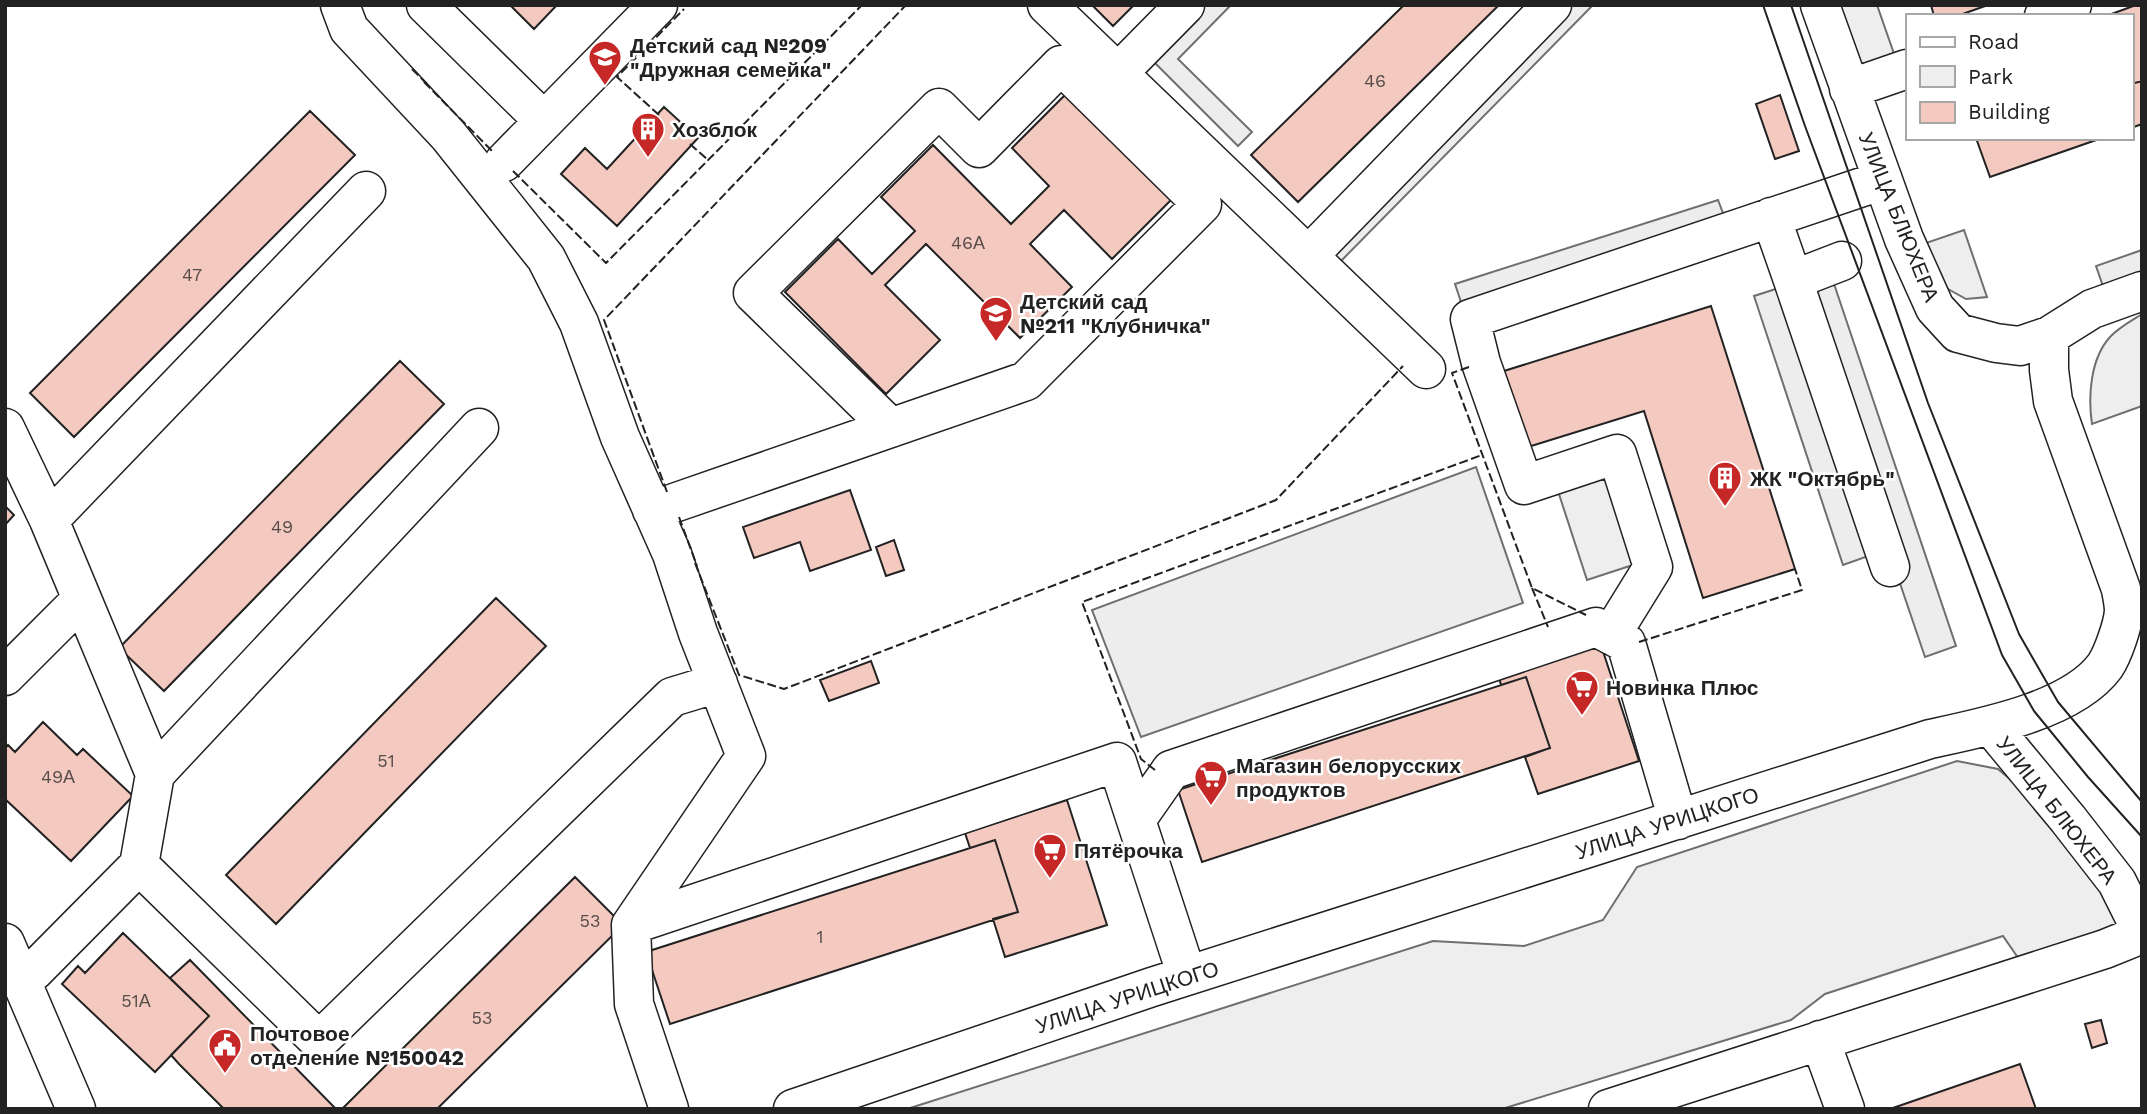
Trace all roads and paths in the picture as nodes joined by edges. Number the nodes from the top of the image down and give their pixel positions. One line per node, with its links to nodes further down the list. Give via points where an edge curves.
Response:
1 (340, 5): 25 (street, via 349,29 448,135 547,258 579,323)
2 (426, 5): 11 (street)
3 (658, 5): 11 (street)
4 (1047, 5): 9 (street)
5 (1185, 5): 9 (street)
6 (1552, 5): 16 (street)
7 (1820, 5): 10 (street, УЛИЦА БЛЮХЕРА)
8 (1906, 69): 10 (street)
9 (1117, 74): 16 (street)
10 (1849, 89): 13 (street, УЛИЦА БЛЮХЕРА)
11 (544, 121): 12 (street)
12 (504, 162)
13 (1883, 180): 15 (street); 20 (street, УЛИЦА БЛЮХЕРА, via 1935,308 1958,333 2020,346)
14 (366, 191): 26 (street)
15 (1771, 217): 18 (street); 29 (street, via 1470,319 1524,485 1617,454 1653,567)
16 (1309, 255): 21 (street)
17 (1842, 261): 18 (street)
18 (1793, 280): 27 (street)
19 (2142, 291): 20 (street, via 2092,309)
20 (2049, 337): 32 (street, УЛИЦА УРИЦКОГО, via 2053,401 2121,589 2124,612 2104,667 2084,685 2058,702)
21 (1426, 369)
22 (5, 428): 26 (street)
23 (478, 428): 33 (street)
24 (891, 428): 24 (street, via 1026,381 1202,204 1061,65 979,148 939,108 753,293); 25 (street)
25 (652, 510): 31 (street)
26 (48, 520): 28 (street)
27 (1889, 567)
28 (82, 599): 30 (street); 33 (street)
29 (1611, 635): 34 (street, via 1596,627 1171,770); 35 (street, via 1626,643)
30 (5, 677)
31 (718, 683): 36 (street, via 672,697 319,1041); 37 (street, via 746,756)
32 (1991, 726): 35 (street, УЛИЦА УРИЦКОГО, via 1930,739); 38 (street, УЛИЦА БЛЮХЕРА, via 2117,883)
33 (155, 774): 36 (street)
34 (1136, 820): 37 (street, via 1117,762); 41 (street)
35 (1678, 820): 41 (street, УЛИЦА УРИЦКОГО)
36 (139, 865): 40 (street)
37 (631, 925): 44 (street, via 634,1004)
38 (2142, 933): 42 (street, via 2105,950)
39 (5, 943): 43 (street)
40 (34, 971)
41 (1187, 976): 45 (street, УЛИЦА УРИЦКОГО)
42 (1820, 1040): 46 (street); 47 (street)
43 (76, 1109)
44 (669, 1109)
45 (793, 1109)
46 (1608, 1109)
47 (1845, 1109)

